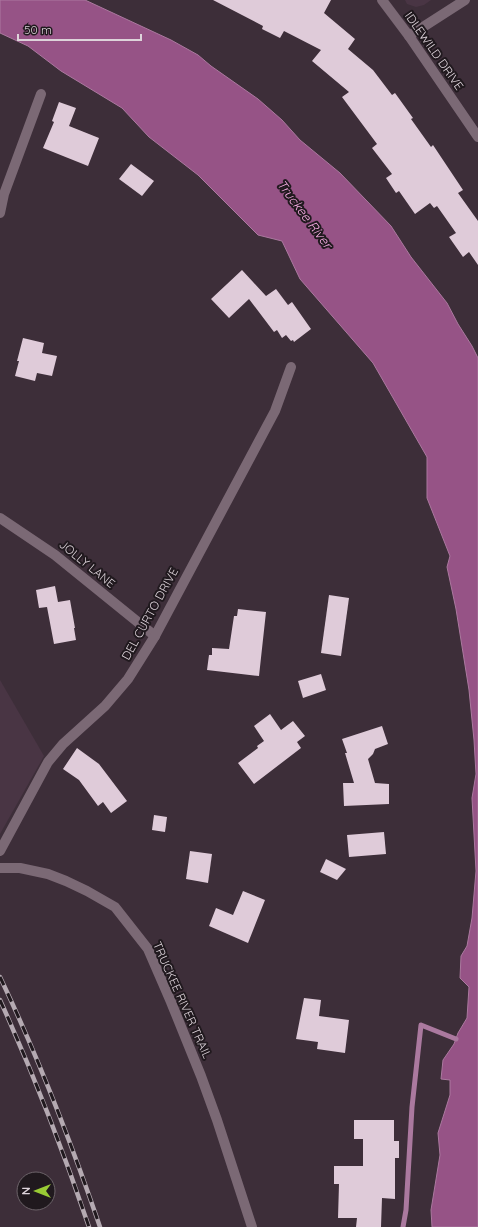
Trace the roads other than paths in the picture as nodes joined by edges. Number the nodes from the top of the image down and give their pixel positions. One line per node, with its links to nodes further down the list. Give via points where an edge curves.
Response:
1 (382, 0): 3 (street, IDLEWILD DRIVE)
2 (465, 0): 3 (street)
3 (409, 36): 5 (street, IDLEWILD DRIVE)
4 (41, 94): 6 (street, via 4,194)
5 (478, 137)
6 (0, 213)
7 (291, 367): 9 (street, DEL CURTO DRIVE, via 275,411)
8 (0, 518): 9 (street, JOLLY LANE, via 56,555)
9 (155, 636): 10 (street, DEL CURTO DRIVE, via 128,679 105,706 63,744 48,762)
10 (0, 851)
11 (0, 868): 12 (street, TRUCKEE RIVER TRAIL, via 20,868 48,874 87,891 115,907 148,949 201,1076)
12 (252, 1227)

